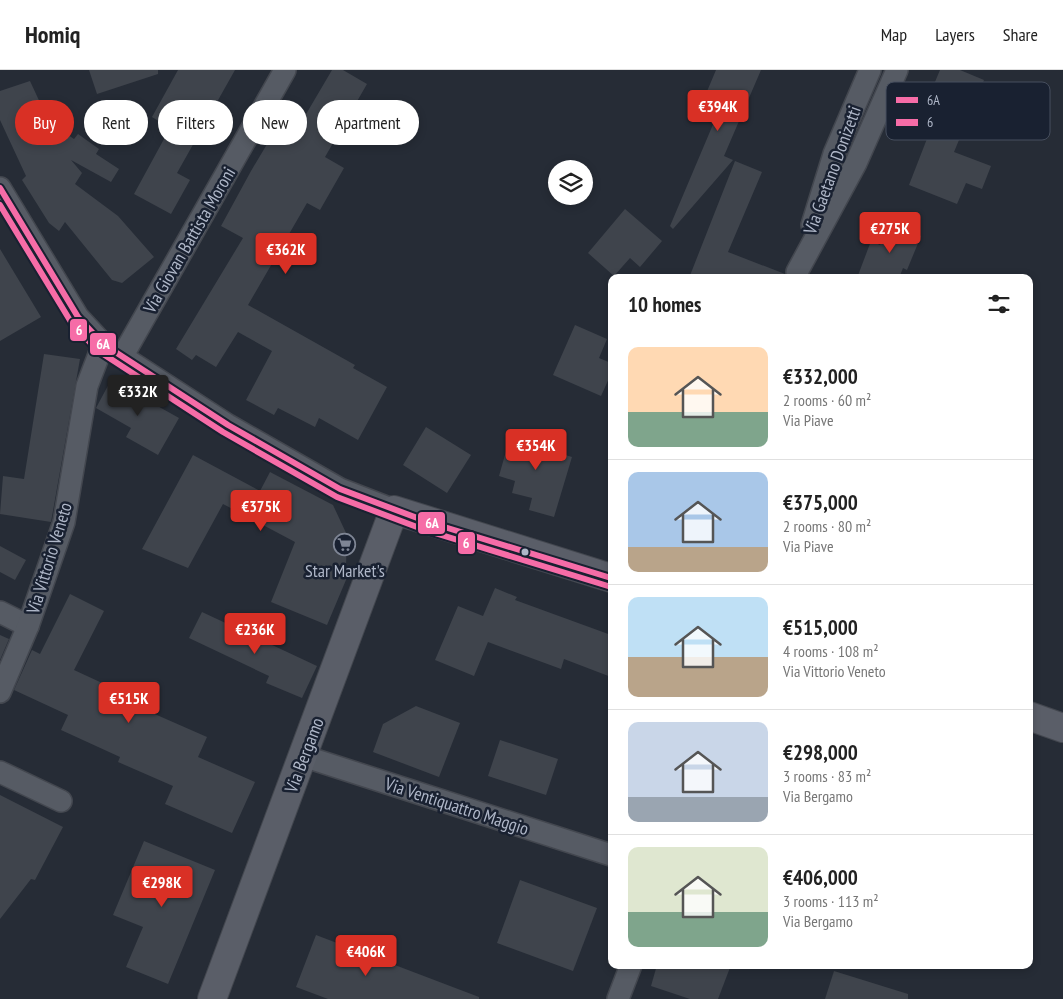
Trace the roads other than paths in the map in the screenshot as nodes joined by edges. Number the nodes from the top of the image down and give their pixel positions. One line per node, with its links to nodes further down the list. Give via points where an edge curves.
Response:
1 (285, 70): 10 (street, Via Giovan Battista Moroni)
2 (870, 70): 7 (street, Via Gaetano Donizetti, via 834,154)
3 (897, 70): 4 (street, Via Gaetano Donizetti)
4 (892, 82)
5 (886, 95): 8 (street, Via Gaetano Donizetti, via 856,163)
6 (0, 188): 9 (street, via 78,317)
7 (796, 274)
8 (797, 274)
9 (103, 344): 10 (street); 14 (street, Via Vittorio Veneto, via 87,386 64,522)
10 (122, 357): 11 (street, via 228,425 340,489)
11 (394, 510): 12 (street); 18 (street, Via Bergamo)
12 (608, 577)
13 (0, 612): 14 (street, Via Vittorio Veneto)
14 (28, 626): 15 (street, Via Vittorio Veneto)
15 (0, 692)
16 (1033, 717): 17 (street)
17 (1063, 728)
18 (303, 756): 21 (street, Via Ventiquattro Maggio); 23 (street, Via Bergamo)
19 (0, 772): 20 (street)
20 (61, 801)
21 (608, 854)
22 (629, 969): 24 (street)
23 (212, 999)
24 (618, 999)

